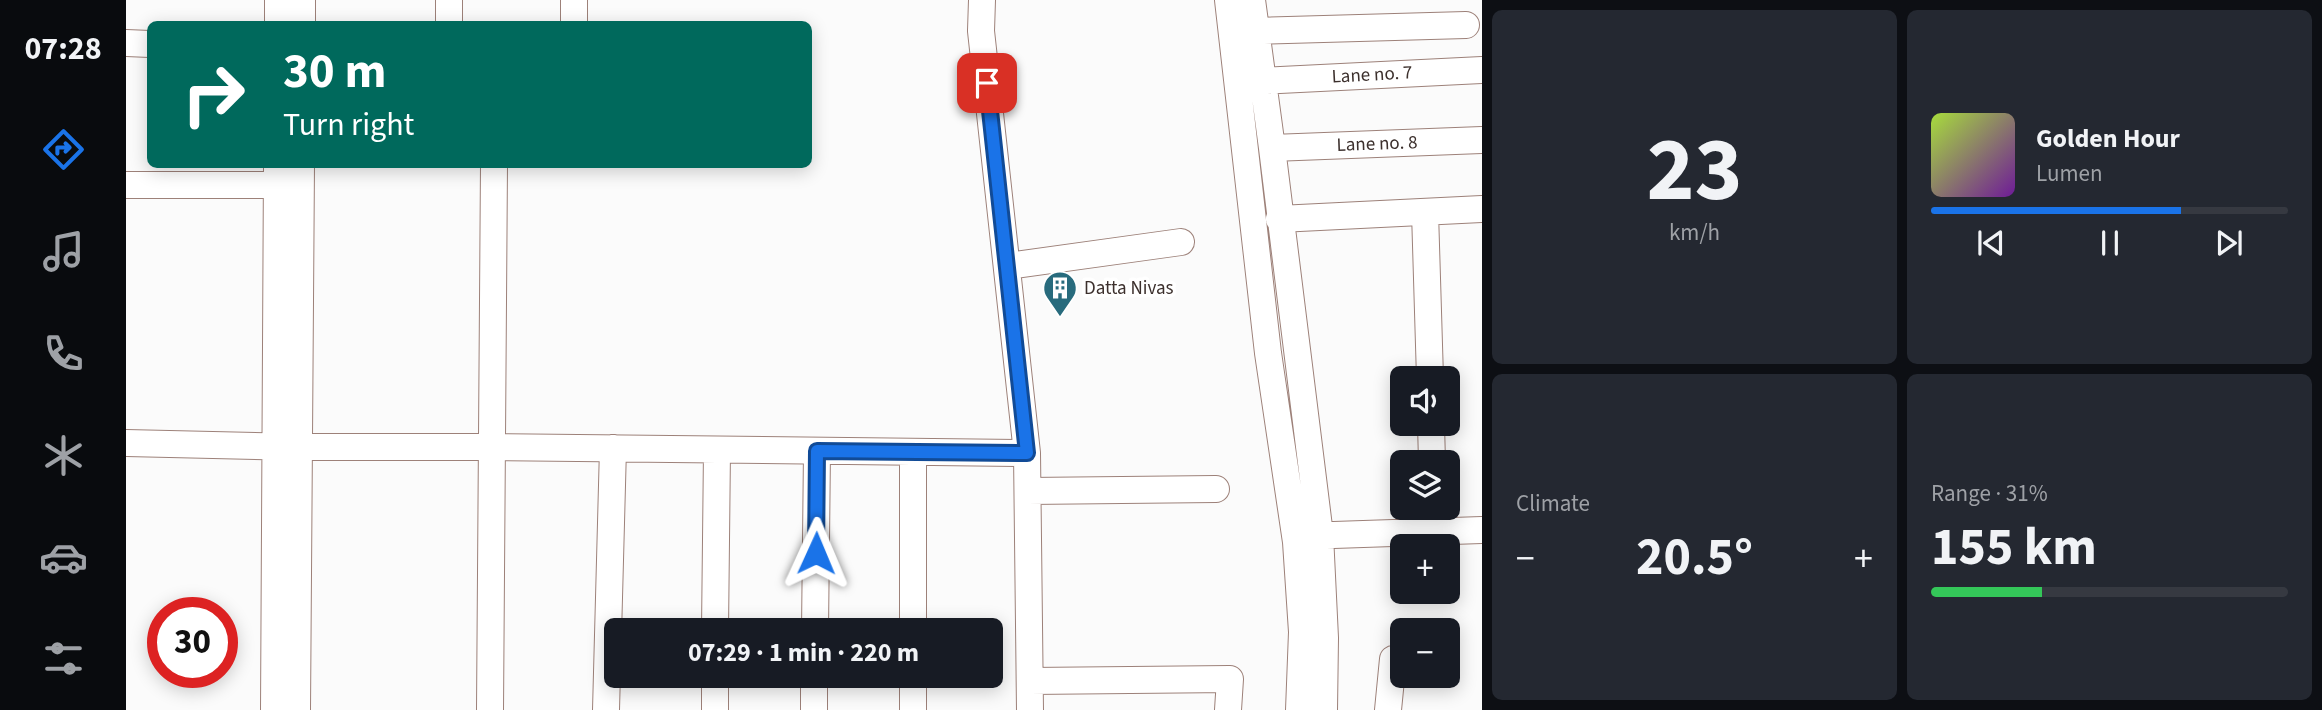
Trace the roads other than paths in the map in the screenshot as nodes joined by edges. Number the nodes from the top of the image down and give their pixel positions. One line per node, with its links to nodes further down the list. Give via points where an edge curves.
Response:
1 (278, 0): 8 (street)
2 (302, 0): 9 (street)
3 (449, 0): 10 (street)
4 (574, 0): 11 (street)
5 (982, 0): 28 (street, via 981,31)
6 (1228, 0): 42 (street, via 1268,352)
7 (1252, 0): 13 (street)
8 (278, 21)
9 (302, 21)
10 (449, 21)
11 (573, 21)
12 (1466, 25): 13 (street)
13 (1256, 30): 17 (street)
14 (126, 43): 15 (street)
15 (147, 44)
16 (1482, 70): 17 (street, Lane no. 7)
17 (1262, 81): 19 (street)
18 (1482, 140): 19 (street, Lane no. 8)
19 (1272, 148): 26 (street)
20 (301, 168): 31 (street)
21 (494, 168): 32 (street)
22 (277, 175): 23 (street); 31 (street)
23 (126, 185)
24 (1482, 209): 25 (street)
25 (1424, 212): 26 (street); 29 (street)
26 (1279, 219): 42 (street)
27 (1181, 242): 28 (street)
28 (1007, 266): 37 (street)
29 (1430, 366)
30 (126, 443): 31 (street)
31 (287, 447): 32 (street); 51 (street); 52 (street)
32 (492, 447): 33 (street); 53 (street)
33 (613, 448): 34 (street); 54 (street)
34 (717, 450): 35 (street); 43 (street)
35 (817, 451): 36 (street); 44 (street)
36 (912, 452): 37 (street); 45 (street)
37 (1027, 453): 39 (street)
38 (1216, 489): 39 (street)
39 (1028, 491): 46 (street)
40 (1434, 520): 41 (street); 42 (street)
41 (1482, 530)
42 (1308, 535): 60 (street); 61 (street, via 1325,638)
43 (715, 618)
44 (815, 618)
45 (913, 618)
46 (1030, 681): 58 (street); 59 (street, via 1230,679)
47 (715, 688): 55 (street)
48 (814, 688): 56 (street)
49 (913, 688): 57 (street)
50 (1390, 688): 62 (street)
51 (274, 710)
52 (297, 710)
53 (490, 710)
54 (606, 710)
55 (715, 710)
56 (814, 710)
57 (913, 710)
58 (1030, 710)
59 (1228, 710)
60 (1299, 710)
61 (1324, 710)
62 (1388, 710)

